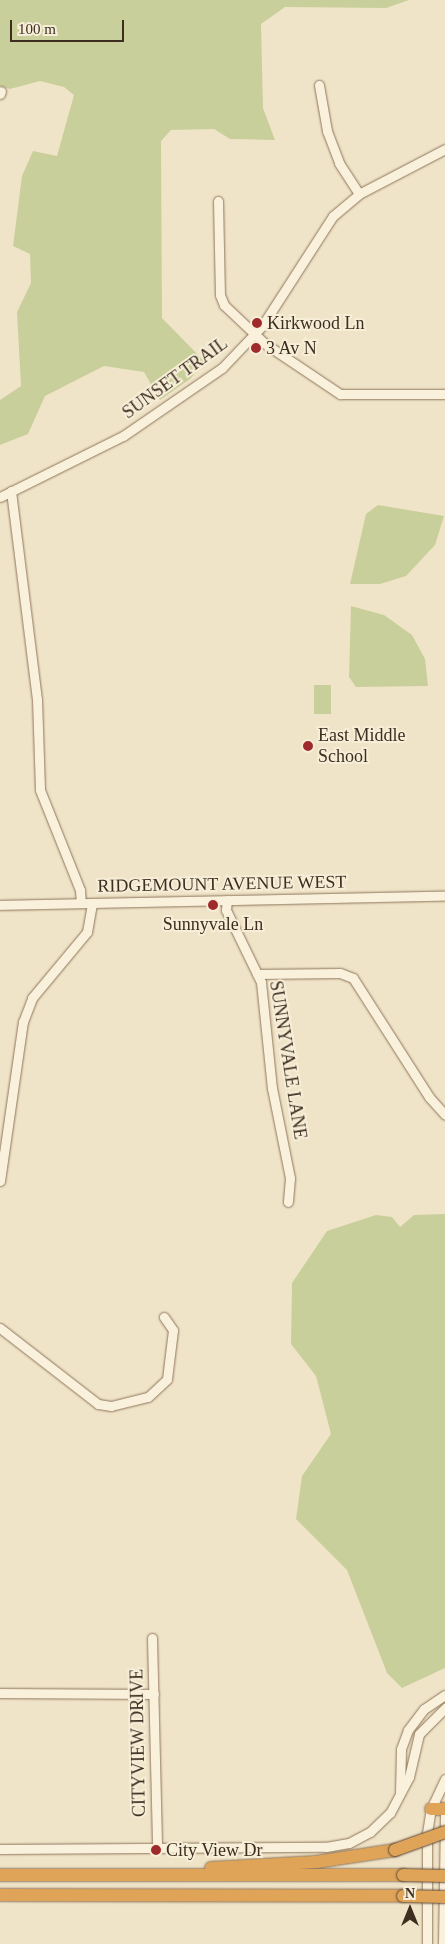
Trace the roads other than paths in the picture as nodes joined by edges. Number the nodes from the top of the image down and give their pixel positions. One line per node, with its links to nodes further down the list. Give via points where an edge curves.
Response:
1 (319, 85): 3 (street, via 327,131 339,163)
2 (445, 149): 3 (street, SUNSET TRAIL)
3 (359, 194): 5 (street, SUNSET TRAIL, via 318,233)
4 (218, 201): 5 (street, via 220,295)
5 (255, 334): 6 (street, via 340,394); 7 (street, SUNSET TRAIL, via 222,368 123,436)
6 (445, 394)
7 (11, 492): 8 (street, SUNSET TRAIL); 11 (street, via 37,699 40,790 80,890)
8 (0, 497)
9 (445, 896): 10 (street, RIDGEMOUNT AVENUE WEST)
10 (227, 900): 12 (street, RIDGEMOUNT AVENUE WEST); 14 (street, SUNNYVALE LANE, via 226,910)
11 (81, 903): 12 (street, RIDGEMOUNT AVENUE WEST); 13 (street, RIDGEMOUNT AVENUE WEST)
12 (92, 903): 16 (street, via 87,932 32,998 23,1022)
13 (0, 905)
14 (258, 974): 15 (street, via 340,972 353,978 429,1097); 17 (street, SUNNYVALE LANE, via 277,1124 290,1178)
15 (445, 1115)
16 (0, 1181)
17 (288, 1202)
18 (164, 1316): 19 (street, via 173,1330 167,1379 148,1397 111,1406 98,1404)
19 (0, 1328)
20 (152, 1638): 22 (street, CITYVIEW DRIVE)
21 (0, 1693): 22 (street)
22 (154, 1694): 31 (street, CITYVIEW DRIVE)
23 (445, 1694): 26 (street, via 424,1709 408,1730 401,1749)
24 (445, 1708): 26 (street, via 419,1734)
25 (445, 1779): 28 (street)
26 (400, 1793): 31 (street, via 376,1828 338,1846)
27 (445, 1808): 28 (highway)
28 (431, 1809): 38 (street)
29 (445, 1815): 39 (street)
30 (445, 1832): 34 (highway, bridge, via 395,1850 316,1862)
31 (157, 1848): 32 (street)
32 (0, 1849)
33 (0, 1875): 34 (highway)
34 (78, 1876): 35 (highway, bridge)
35 (445, 1876)
36 (0, 1897): 37 (highway, bridge)
37 (445, 1897)
38 (427, 1944)
39 (444, 1944)

